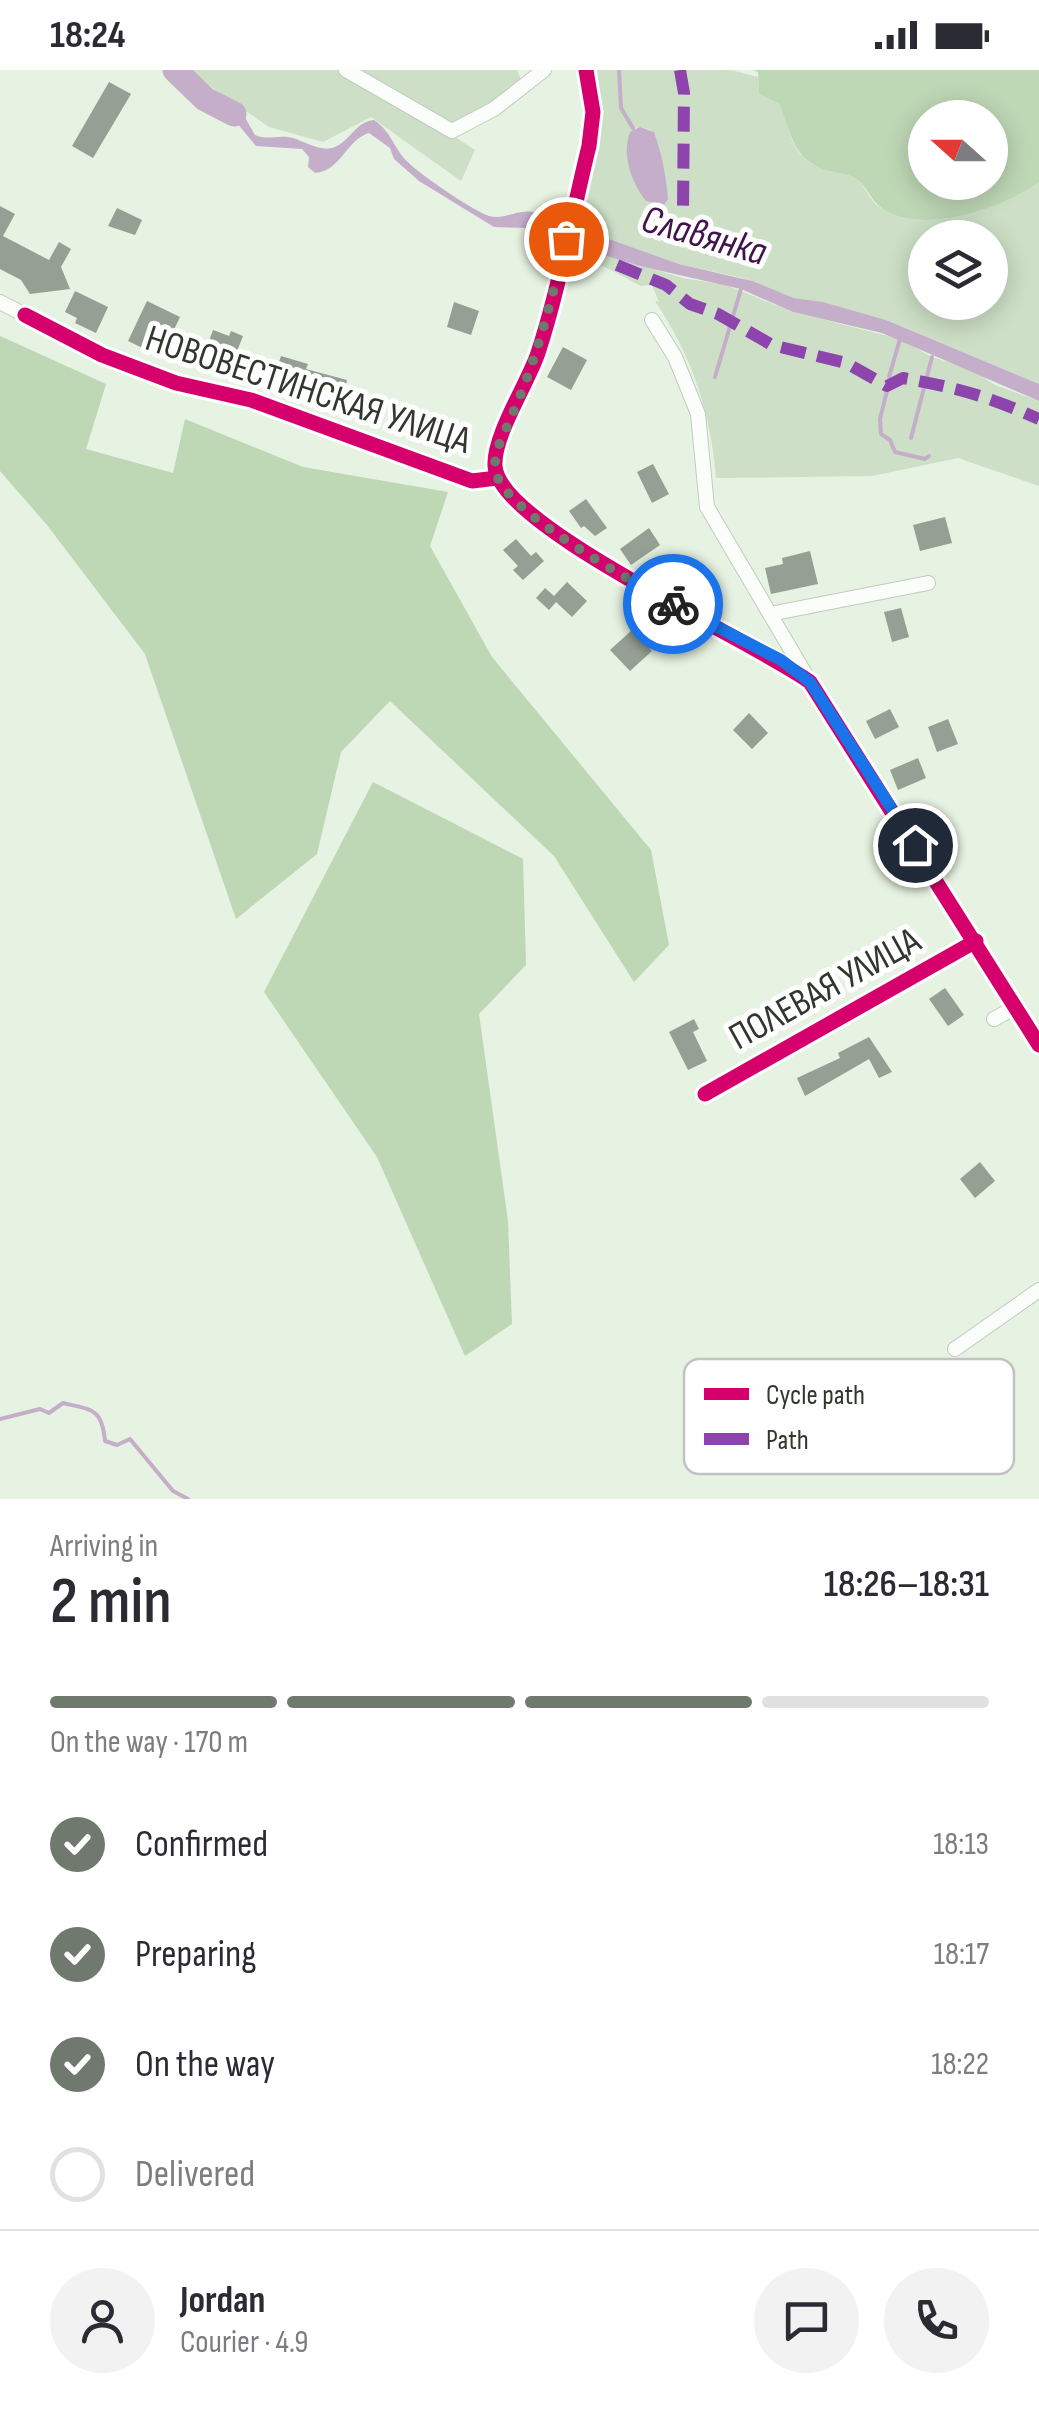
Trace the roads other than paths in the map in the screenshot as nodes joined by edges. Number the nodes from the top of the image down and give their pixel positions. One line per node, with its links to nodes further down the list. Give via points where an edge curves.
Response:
1 (346, 70): 2 (street, via 452,131)
2 (544, 70)
3 (586, 70): 6 (street, via 592,129 538,353 496,454)
4 (0, 302): 6 (street, НОВОВЕСТИНСКАЯ УЛИЦА, via 102,355 176,383 250,400 472,481)
5 (652, 320): 8 (street, via 698,414 707,507)
6 (497, 478): 9 (street, НОВОВЕСТИНСКАЯ УЛИЦА, via 518,504 612,569)
7 (928, 583): 8 (street)
8 (770, 614): 9 (street)
9 (810, 682): 10 (street, НОВОВЕСТИНСКАЯ УЛИЦА)
10 (976, 941): 11 (street, НОВОВЕСТИНСКАЯ УЛИЦА); 14 (street, ПОЛЕВАЯ УЛИЦА)
11 (1016, 1007): 12 (street); 13 (street, НОВОВЕСТИНСКАЯ УЛИЦА)
12 (994, 1018)
13 (1039, 1045)
14 (705, 1094)
15 (1039, 1290): 16 (street)
16 (955, 1349)

